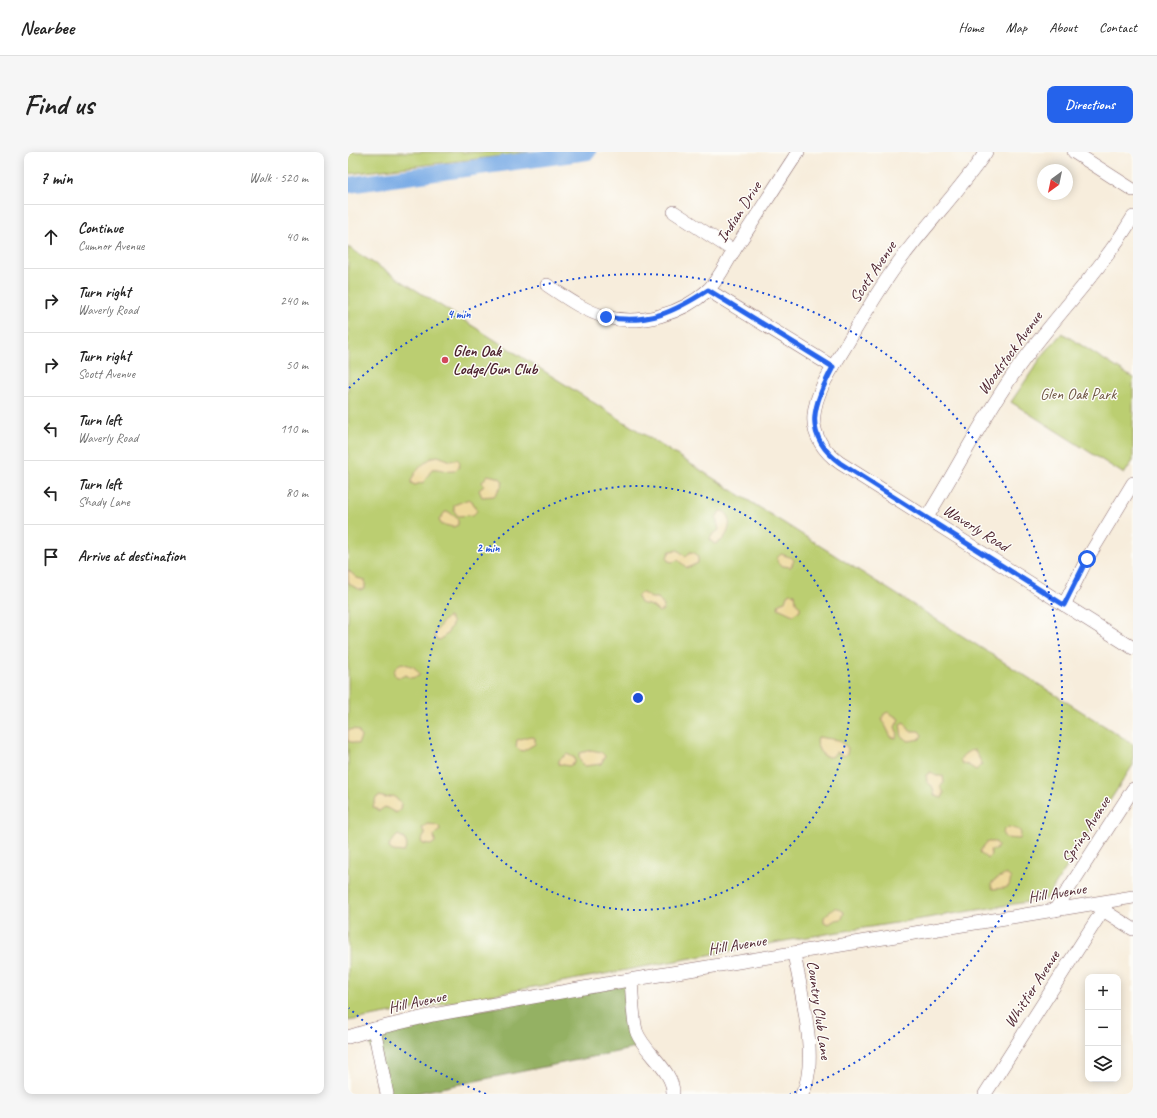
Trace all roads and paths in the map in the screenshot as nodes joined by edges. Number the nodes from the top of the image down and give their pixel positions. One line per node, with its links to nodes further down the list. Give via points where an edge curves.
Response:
1 (798, 152): 7 (street, Indian Drive)
2 (986, 152): 10 (street, Scott Avenue, via 950,201 900,260)
3 (1074, 152): 4 (street)
4 (1133, 190)
5 (674, 212): 7 (street)
6 (1133, 217): 13 (street, Woodstock Avenue, via 1098,269 1016,370 983,420)
7 (734, 251): 9 (street, Indian Drive)
8 (546, 285): 9 (street, via 594,313 628,320 658,317)
9 (708, 290): 10 (street)
10 (833, 367): 11 (street, Scott Avenue, via 816,404)
11 (814, 426): 13 (street, Waverly Road, via 822,445 833,458)
12 (1133, 484): 14 (street, via 1087,559)
13 (927, 517): 14 (street, Waverly Road)
14 (1064, 605): 15 (street, Waverly Road)
15 (1133, 648)
16 (1133, 789): 19 (street, Spring Avenue)
17 (1133, 897): 18 (street, Hill Avenue)
18 (1101, 905): 19 (street, Hill Avenue); 20 (street); 28 (street, Whittier Avenue)
19 (1055, 910): 21 (street, Hill Avenue)
20 (1133, 929)
21 (794, 953): 22 (street, Hill Avenue); 27 (street, Country Club Lane, via 810,1052 809,1076)
22 (631, 980): 23 (street, Hill Avenue); 26 (street, via 637,1033 665,1071 674,1087)
23 (374, 1029): 24 (street, Hill Avenue); 25 (street)
24 (348, 1037)
25 (387, 1094)
26 (673, 1094)
27 (802, 1094)
28 (985, 1094)

